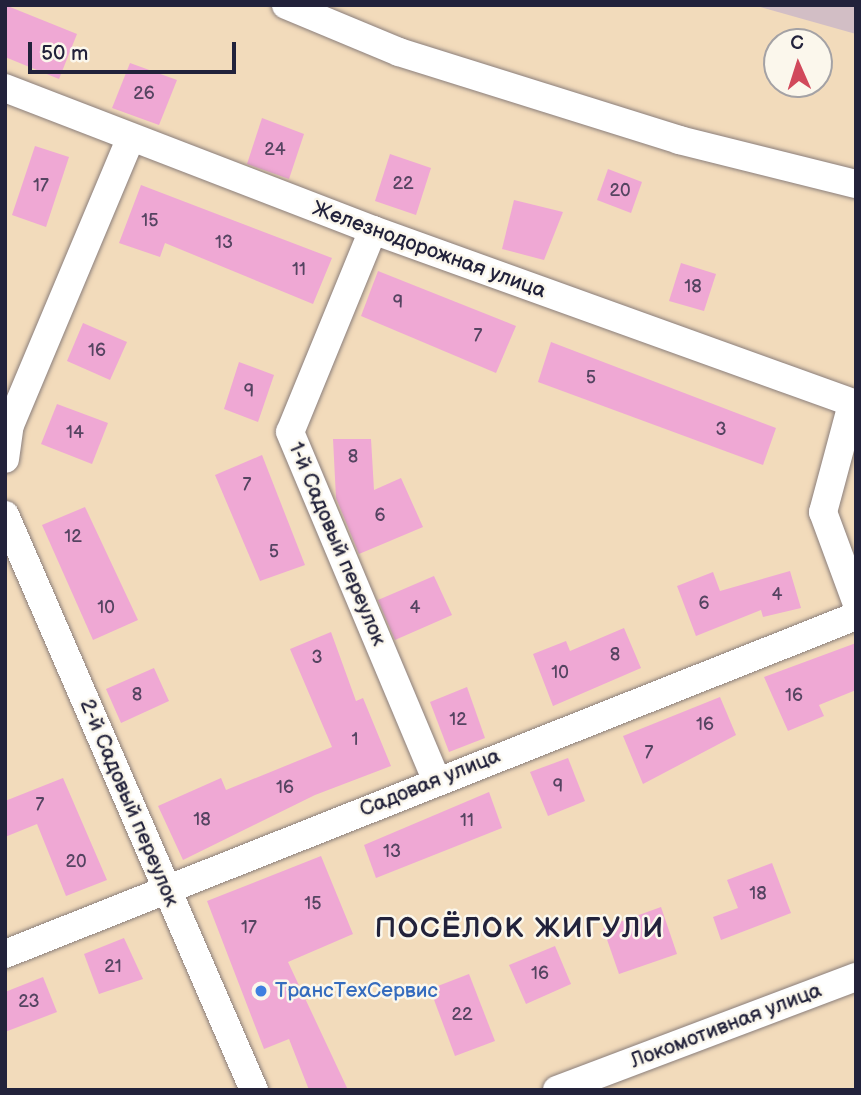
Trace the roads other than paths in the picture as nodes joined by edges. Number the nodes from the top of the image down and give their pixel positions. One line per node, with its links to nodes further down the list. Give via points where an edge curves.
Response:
1 (286, 5): 4 (street, via 399,52 652,132)
2 (5, 88): 3 (street, Железнодорожная улица)
3 (131, 137): 5 (street, Железнодорожная улица); 7 (street, via 10,425)
4 (856, 184)
5 (373, 230): 6 (street, Железнодорожная улица); 11 (street, 1-й Садовый переулок, via 290,432)
6 (854, 404): 9 (street, via 823,512)
7 (5, 459)
8 (5, 515): 12 (street, 2-й Садовый переулок)
9 (856, 601)
10 (856, 616): 11 (street, Садовая улица)
11 (436, 780): 12 (street, Садовая улица)
12 (167, 891): 13 (street, Садовая улица); 15 (street, 2-й Садовый переулок)
13 (5, 954)
14 (856, 977): 16 (street, Локомотивная улица)
15 (254, 1090)
16 (557, 1090)

